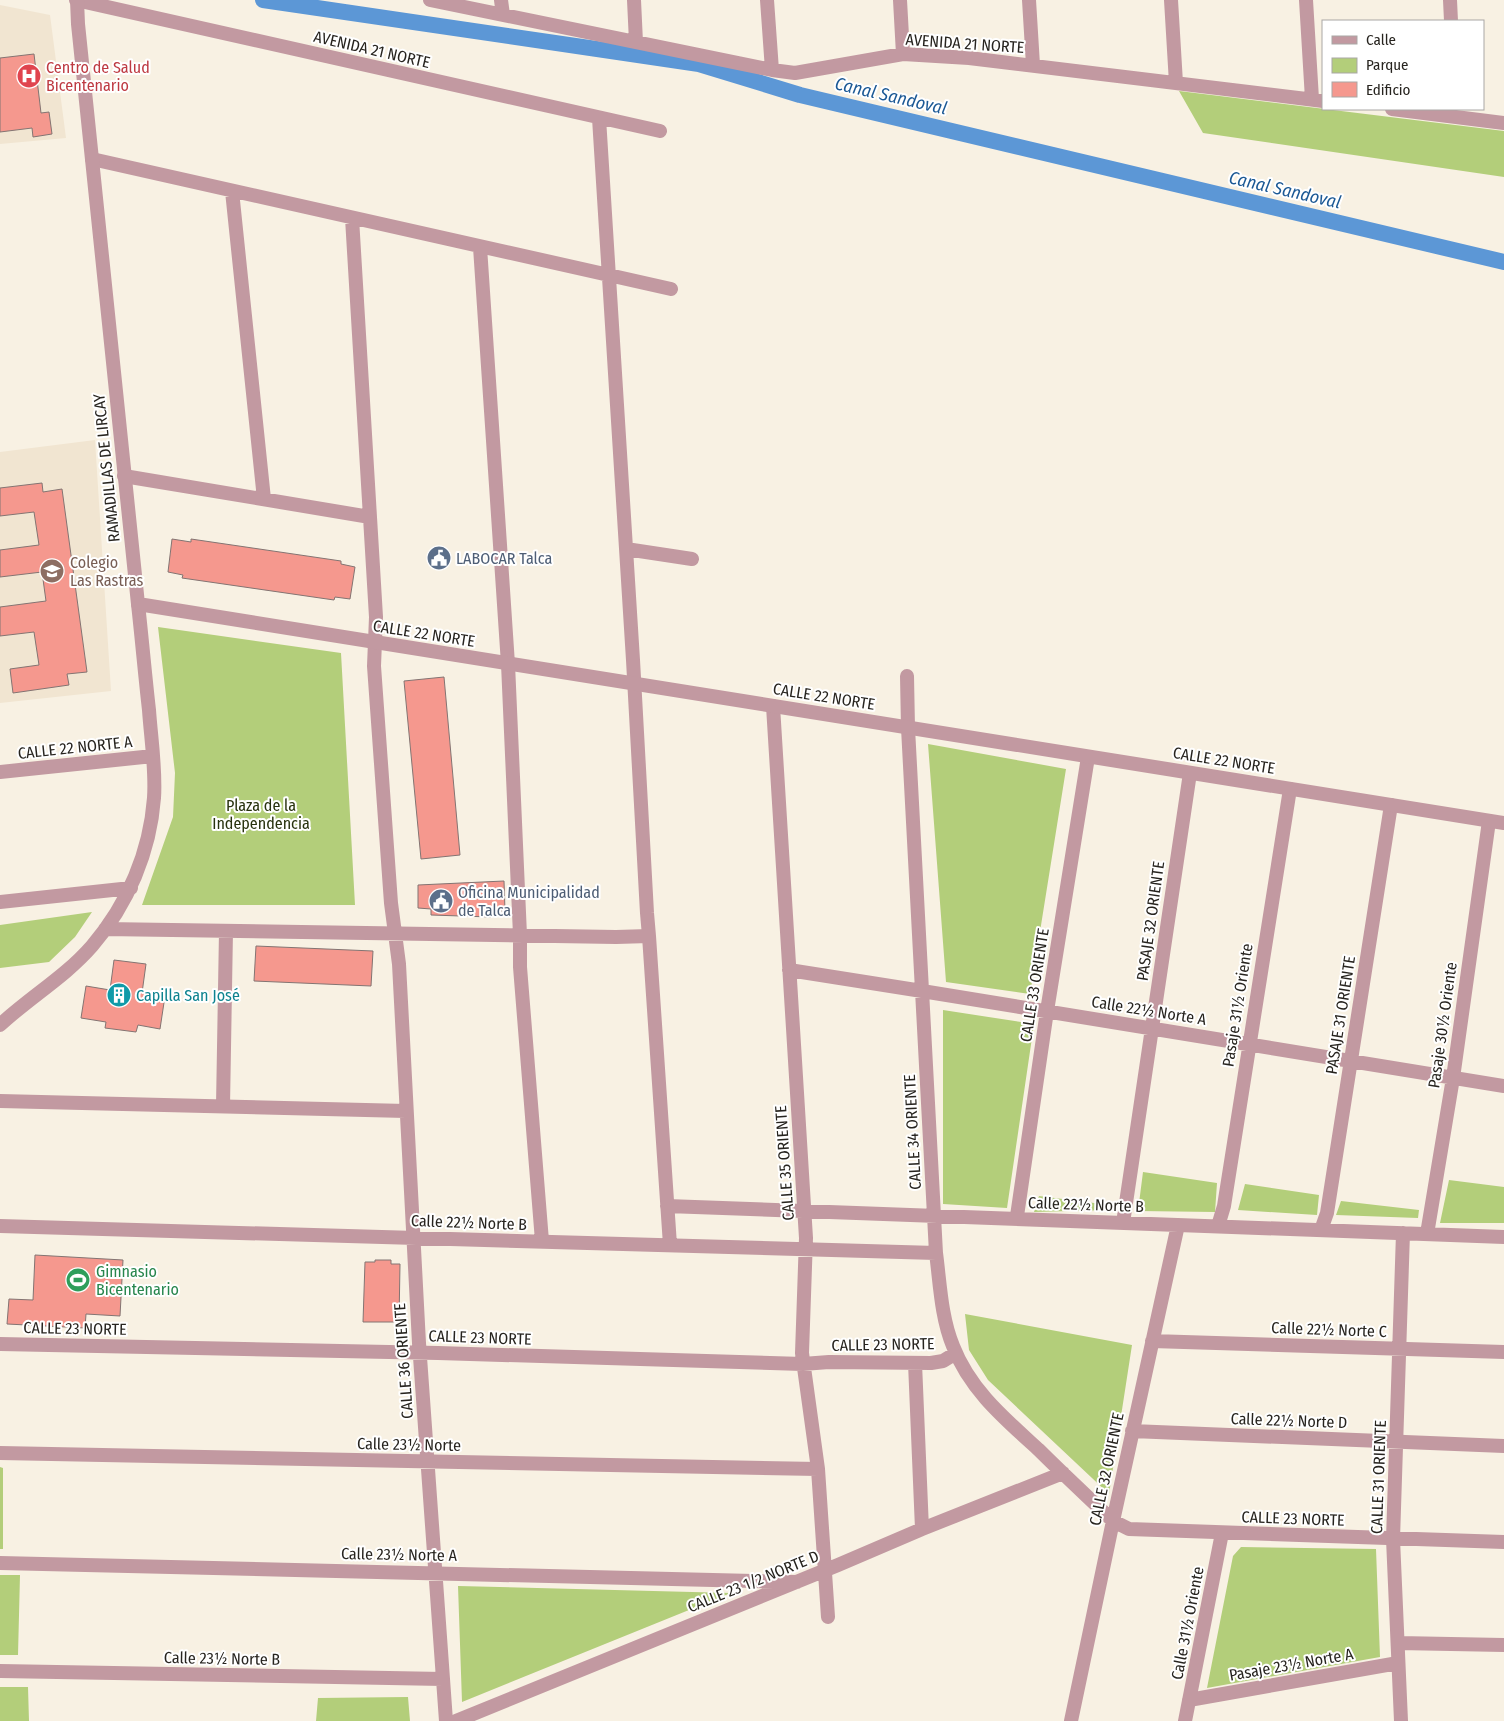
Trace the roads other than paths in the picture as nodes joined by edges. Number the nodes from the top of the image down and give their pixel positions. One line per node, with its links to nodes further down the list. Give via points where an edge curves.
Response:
1 (77, 0): 21 (street, AVENIDA 21 NORTE); 24 (street, RAMADILLAS DE LIRCAY)
2 (430, 0): 11 (street, AVENIDA 21 NORTE)
3 (502, 0): 11 (street)
4 (634, 0): 13 (street)
5 (767, 0): 16 (street)
6 (900, 0): 14 (street)
7 (1029, 0): 15 (street)
8 (1171, 0): 17 (street)
9 (1306, 0): 18 (street)
10 (1450, 0): 12 (street)
11 (502, 16): 13 (street, AVENIDA 21 NORTE)
12 (1451, 20)
13 (636, 42): 16 (street, AVENIDA 21 NORTE)
14 (904, 54): 15 (street, AVENIDA 21 NORTE); 16 (street, AVENIDA 21 NORTE, via 795,73)
15 (1033, 66): 17 (street, AVENIDA 21 NORTE)
16 (772, 70)
17 (1176, 83): 18 (street, AVENIDA 21 NORTE)
18 (1317, 100)
19 (1413, 110): 20 (street)
20 (1456, 112): 22 (street)
21 (599, 118): 23 (street, AVENIDA 21 NORTE); 28 (street)
22 (1504, 123)
23 (660, 131)
24 (92, 159): 25 (street); 30 (street, RAMADILLAS DE LIRCAY)
25 (232, 191): 26 (street); 31 (street)
26 (352, 218): 27 (street); 32 (street, CALLE 36 ORIENTE)
27 (480, 246): 28 (street); 37 (street)
28 (610, 276): 29 (street); 33 (street)
29 (671, 289)
30 (124, 476): 31 (street); 35 (street, RAMADILLAS DE LIRCAY)
31 (264, 499): 32 (street)
32 (370, 517): 36 (street, CALLE 36 ORIENTE)
33 (626, 549): 34 (street); 39 (street)
34 (692, 559)
35 (138, 604): 36 (street, CALLE 22 NORTE); 42 (street, RAMADILLAS DE LIRCAY)
36 (375, 642): 37 (street, CALLE 22 NORTE); 54 (street, CALLE 36 ORIENTE)
37 (508, 664): 39 (street, CALLE 22 NORTE); 55 (street)
38 (907, 676): 41 (street, CALLE 34 ORIENTE)
39 (634, 684): 40 (street, CALLE 22 NORTE); 56 (street)
40 (773, 706): 41 (street, CALLE 22 NORTE); 57 (street, CALLE 35 ORIENTE)
41 (908, 728): 43 (street, CALLE 22 NORTE); 58 (street, CALLE 34 ORIENTE)
42 (153, 756): 44 (street, CALLE 22 NORTE A); 50 (street, RAMADILLAS DE LIRCAY, via 152,817 144,854)
43 (1088, 757): 45 (street, CALLE 22 NORTE); 59 (street, CALLE 33 ORIENTE)
44 (0, 772)
45 (1190, 773): 46 (street, CALLE 22 NORTE); 61 (street, PASAJE 32 ORIENTE)
46 (1290, 789): 47 (street, CALLE 22 NORTE); 62 (street, Pasaje 31½ Oriente)
47 (1391, 805): 48 (street, CALLE 22 NORTE); 63 (street, PASAJE 31 ORIENTE)
48 (1489, 821): 49 (street, CALLE 22 NORTE); 64 (street, Pasaje 30½ Oriente)
49 (1504, 823)
50 (131, 888): 51 (street); 52 (street, RAMADILLAS DE LIRCAY)
51 (0, 902)
52 (105, 929): 53 (street); 60 (street, RAMADILLAS DE LIRCAY, via 64,973)
53 (226, 931): 54 (street); 67 (street)
54 (395, 934): 55 (street); 68 (street, CALLE 36 ORIENTE)
55 (520, 935): 56 (street); 82 (street)
56 (650, 936): 69 (street)
57 (789, 970): 58 (street, Calle 22½ Norte A); 70 (street, CALLE 35 ORIENTE)
58 (922, 991): 59 (street, Calle 22½ Norte A); 71 (street, CALLE 34 ORIENTE)
59 (1047, 1011): 61 (street, Calle 22½ Norte A); 72 (street, CALLE 33 ORIENTE)
60 (0, 1025)
61 (1152, 1028): 62 (street, Calle 22½ Norte A); 73 (street, PASAJE 32 ORIENTE)
62 (1249, 1044): 63 (street, Calle 22½ Norte A); 76 (street, Pasaje 31½ Oriente, via 1224,1206)
63 (1350, 1061): 64 (street, Calle 22½ Norte A); 77 (street, PASAJE 31 ORIENTE, via 1327,1213)
64 (1453, 1078): 65 (street, Calle 22½ Norte A); 79 (street, Pasaje 30½ Oriente)
65 (1504, 1086)
66 (0, 1101): 67 (street)
67 (223, 1106): 68 (street)
68 (406, 1111): 81 (street, CALLE 36 ORIENTE)
69 (667, 1206): 70 (street, Calle 22½ Norte B); 83 (street)
70 (804, 1212): 71 (street, Calle 22½ Norte B); 84 (street, CALLE 35 ORIENTE)
71 (934, 1216): 72 (street, Calle 22½ Norte B); 85 (street, CALLE 34 ORIENTE)
72 (1015, 1219): 73 (street, Calle 22½ Norte B)
73 (1122, 1223): 74 (street, Calle 22½ Norte B)
74 (1178, 1225): 76 (street, Calle 22½ Norte B); 86 (street, CALLE 32 ORIENTE)
75 (0, 1226): 81 (street, Calle 22½ Norte B)
76 (1218, 1226): 77 (street, Calle 22½ Norte B)
77 (1321, 1230): 78 (street, Calle 22½ Norte B)
78 (1404, 1233): 79 (street, Calle 22½ Norte B); 88 (street, CALLE 31 ORIENTE)
79 (1427, 1234): 80 (street, Calle 22½ Norte B)
80 (1504, 1236)
81 (413, 1238): 82 (street, Calle 22½ Norte B); 90 (street, CALLE 36 ORIENTE)
82 (542, 1242): 83 (street, Calle 22½ Norte B)
83 (670, 1245): 84 (street, Calle 22½ Norte B)
84 (805, 1249): 85 (street, Calle 22½ Norte B); 92 (street, CALLE 35 ORIENTE)
85 (936, 1252): 91 (street, CALLE 34 ORIENTE, via 945,1318)
86 (1152, 1341): 88 (street, Calle 22½ Norte C); 94 (street, CALLE 32 ORIENTE)
87 (0, 1344): 90 (street, CALLE 23 NORTE)
88 (1399, 1349): 89 (street, Calle 22½ Norte C); 95 (street, CALLE 31 ORIENTE)
89 (1504, 1352)
90 (420, 1353): 92 (street, CALLE 23 NORTE); 98 (street, CALLE 36 ORIENTE)
91 (956, 1353): 93 (street, CALLE 23 NORTE, via 937,1362); 100 (street, CALLE 34 ORIENTE, via 989,1403)
92 (803, 1364): 93 (street, CALLE 23 NORTE); 99 (street, CALLE 35 ORIENTE)
93 (915, 1364): 102 (street)
94 (1132, 1431): 95 (street, Calle 22½ Norte D); 101 (street, CALLE 32 ORIENTE)
95 (1396, 1442): 96 (street, Calle 22½ Norte D); 104 (street, CALLE 31 ORIENTE)
96 (1504, 1446)
97 (0, 1453): 98 (street, Calle 23½ Norte)
98 (426, 1461): 99 (street, Calle 23½ Norte); 108 (street, CALLE 36 ORIENTE)
99 (818, 1469): 107 (street, CALLE 35 ORIENTE)
100 (1063, 1473): 101 (street, CALLE 34 ORIENTE); 102 (street, CALLE 23 1/2 NORTE D)
101 (1113, 1521): 103 (street, CALLE 23 NORTE, via 1136,1530); 119 (street, CALLE 32 ORIENTE)
102 (922, 1529): 107 (street, CALLE 23 1/2 NORTE D)
103 (1222, 1533): 104 (street, CALLE 23 NORTE); 116 (street, Calle 31½ Oriente)
104 (1393, 1538): 105 (street, CALLE 23 NORTE); 111 (street, CALLE 31 ORIENTE)
105 (1504, 1542)
106 (0, 1562): 108 (street, Calle 23½ Norte A)
107 (825, 1570): 109 (street, CALLE 23 1/2 NORTE D); 110 (street, CALLE 35 ORIENTE)
108 (435, 1573): 109 (street, Calle 23½ Norte A); 115 (street, CALLE 36 ORIENTE)
109 (797, 1582): 118 (street, CALLE 23 1/2 NORTE D)
110 (828, 1617)
111 (1398, 1643): 112 (street); 113 (street, CALLE 31 ORIENTE)
112 (1504, 1645)
113 (1398, 1663): 116 (street, Pasaje 23½ Norte A); 121 (street, CALLE 31 ORIENTE)
114 (0, 1671): 115 (street, Calle 23½ Norte B)
115 (443, 1679): 117 (street, CALLE 36 ORIENTE)
116 (1190, 1700): 120 (street, Calle 31½ Oriente)
117 (446, 1721)
118 (456, 1721)
119 (1071, 1721)
120 (1185, 1721)
121 (1401, 1721)

